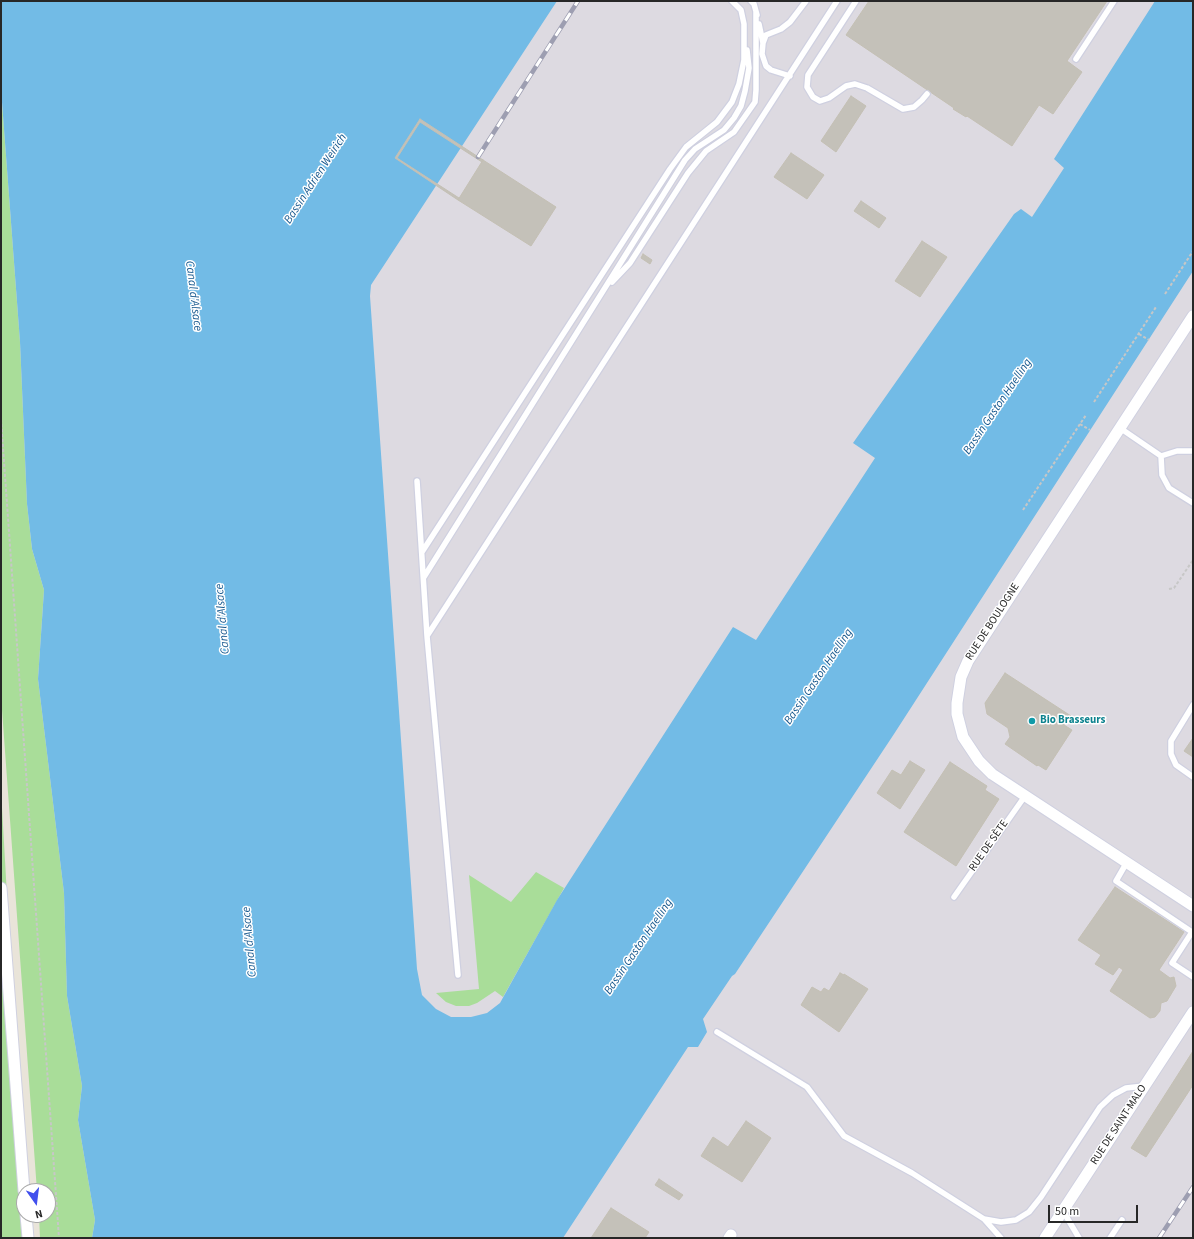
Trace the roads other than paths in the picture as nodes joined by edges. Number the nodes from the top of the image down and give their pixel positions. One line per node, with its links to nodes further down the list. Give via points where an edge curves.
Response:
1 (732, 1): 8 (lane, via 741,10)
2 (752, 1): 7 (lane)
3 (806, 1): 9 (lane, via 790,22 766,35)
4 (837, 1): 11 (lane)
5 (856, 1): 12 (lane, via 808,75 807,87 813,97 820,101 846,86 856,84 903,109 914,107)
6 (1114, 1): 10 (lane)
7 (756, 12): 9 (lane); 13 (lane, via 755,102 734,132 706,151 688,173 630,263)
8 (744, 24): 13 (lane, via 749,68 741,106 724,130 695,150 686,160); 20 (lane, via 744,60 732,102 717,122 686,147 670,169)
9 (763, 44): 11 (lane, via 762,54 766,66)
10 (1076, 59)
11 (790, 76): 22 (lane)
12 (927, 94)
13 (604, 291): 21 (lane)
14 (1193, 316): 15 (street, RUE DE BOULOGNE)
15 (1120, 428): 17 (lane); 25 (street, RUE DE BOULOGNE, via 968,661 961,677 958,714 963,737 986,769)
16 (1193, 451): 17 (lane, via 1177,451)
17 (1161, 456): 19 (lane, via 1162,474 1168,488)
18 (417, 481): 20 (lane)
19 (1193, 503)
20 (422, 552): 21 (lane)
21 (424, 577): 22 (lane)
22 (428, 636): 30 (lane)
23 (1193, 706): 24 (lane, via 1172,741 1171,754 1176,765)
24 (1193, 777)
25 (1025, 796): 26 (street, RUE DE BOULOGNE); 28 (lane, RUE DE SÈTE)
26 (1127, 862): 29 (street, RUE DE BOULOGNE); 31 (lane, via 1116,881 1192,932 1172,963)
27 (1, 888): 35 (street)
28 (954, 897)
29 (1193, 906)
30 (458, 974)
31 (1193, 977)
32 (1193, 1012): 34 (street, RUE DE SAINT-MALO)
33 (717, 1032): 37 (lane, via 807,1087 844,1136 912,1173)
34 (1144, 1086): 36 (street, RUE DE SAINT-MALO); 37 (lane, via 1126,1088 1113,1095 1100,1107 1029,1212 1016,1220 1001,1222)
35 (23, 1183)
36 (1063, 1210): 42 (street, RUE DE SAINT-MALO); 43 (lane)
37 (984, 1219): 41 (lane)
38 (1122, 1220): 44 (lane)
39 (27, 1223): 40 (street)
40 (28, 1238)
41 (1001, 1238)
42 (1045, 1238)
43 (1079, 1238)
44 (1110, 1238)

